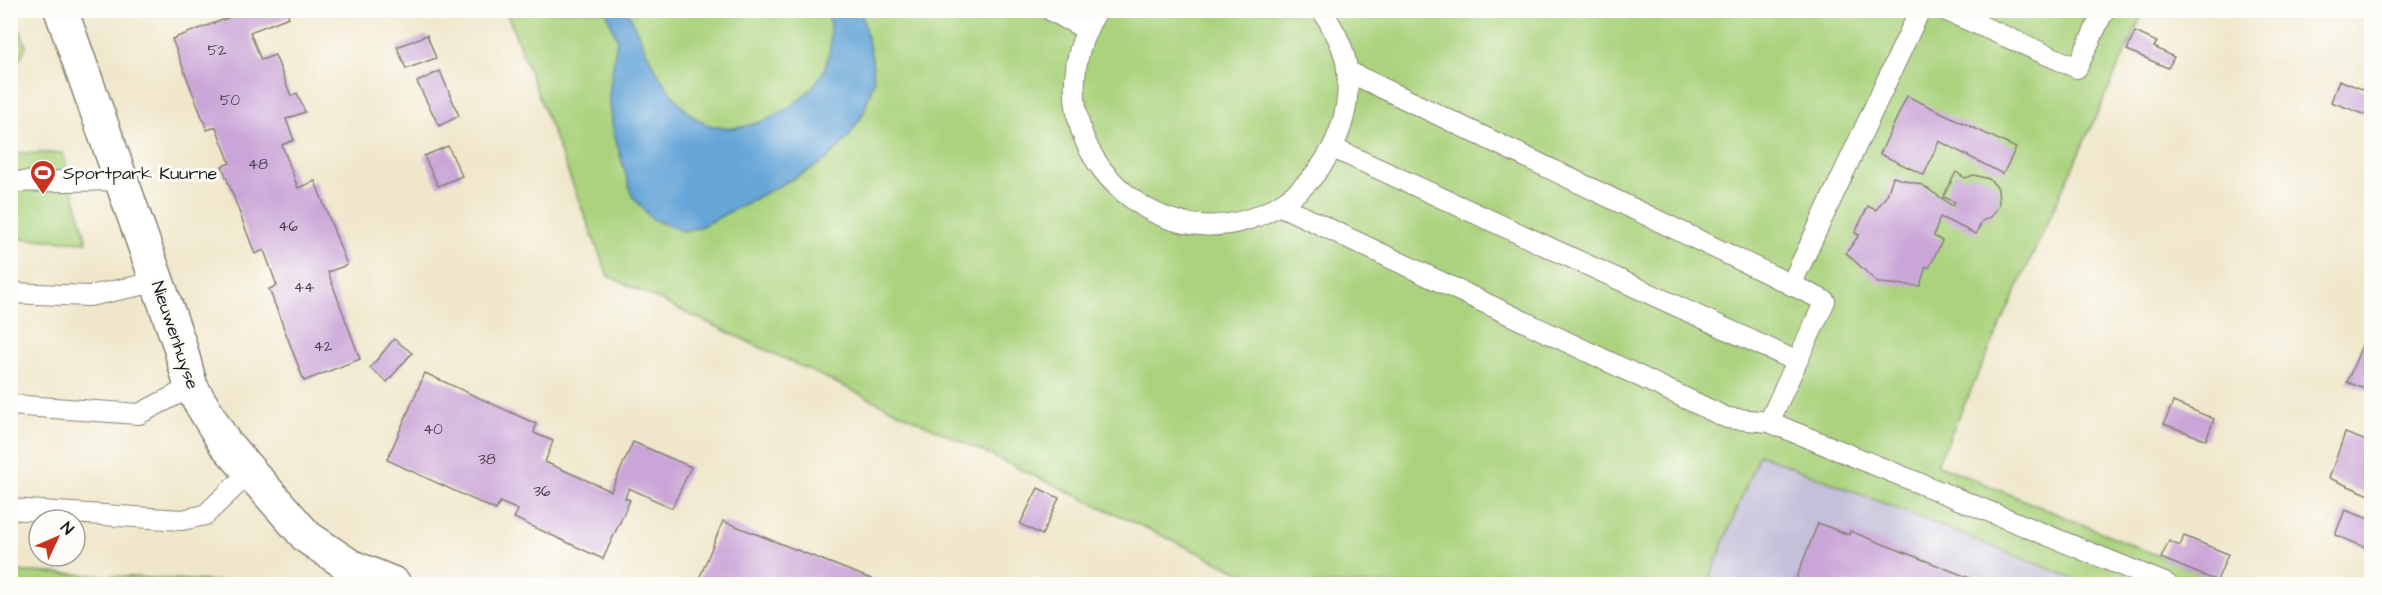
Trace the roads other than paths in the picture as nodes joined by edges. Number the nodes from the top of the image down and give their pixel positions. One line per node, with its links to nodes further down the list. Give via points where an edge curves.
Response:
1 (61, 10): 11 (street, Nieuwenhuyse)
2 (1050, 10): 8 (lane)
3 (1098, 10): 8 (lane)
4 (1322, 10): 9 (lane)
5 (1920, 10): 15 (lane)
6 (1945, 10): 7 (lane, via 2078,68)
7 (2104, 10)
8 (1087, 30): 13 (lane, via 1077,60 1075,105 1088,148 1114,185 1151,211 1194,224 1239,222)
9 (1347, 71): 10 (lane, via 1344,116); 15 (lane)
10 (1333, 148): 13 (lane, via 1315,176); 17 (lane)
11 (122, 180): 12 (lane); 14 (street, Nieuwenhuyse)
12 (10, 182)
13 (1281, 206): 20 (lane, via 1727,417)
14 (157, 282): 16 (lane, via 89,296); 18 (street, Nieuwenhuyse)
15 (1791, 285): 17 (lane, via 1825,302)
16 (10, 293)
17 (1796, 362): 20 (lane)
18 (191, 387): 19 (lane, via 139,414); 21 (street, Nieuwenhuyse, via 224,442)
19 (10, 405)
20 (1769, 422): 24 (lane)
21 (250, 472): 22 (lane, via 205,515 182,520); 23 (street, Nieuwenhuyse, via 307,537 350,566)
22 (10, 509)
23 (394, 585)
24 (2167, 585)

